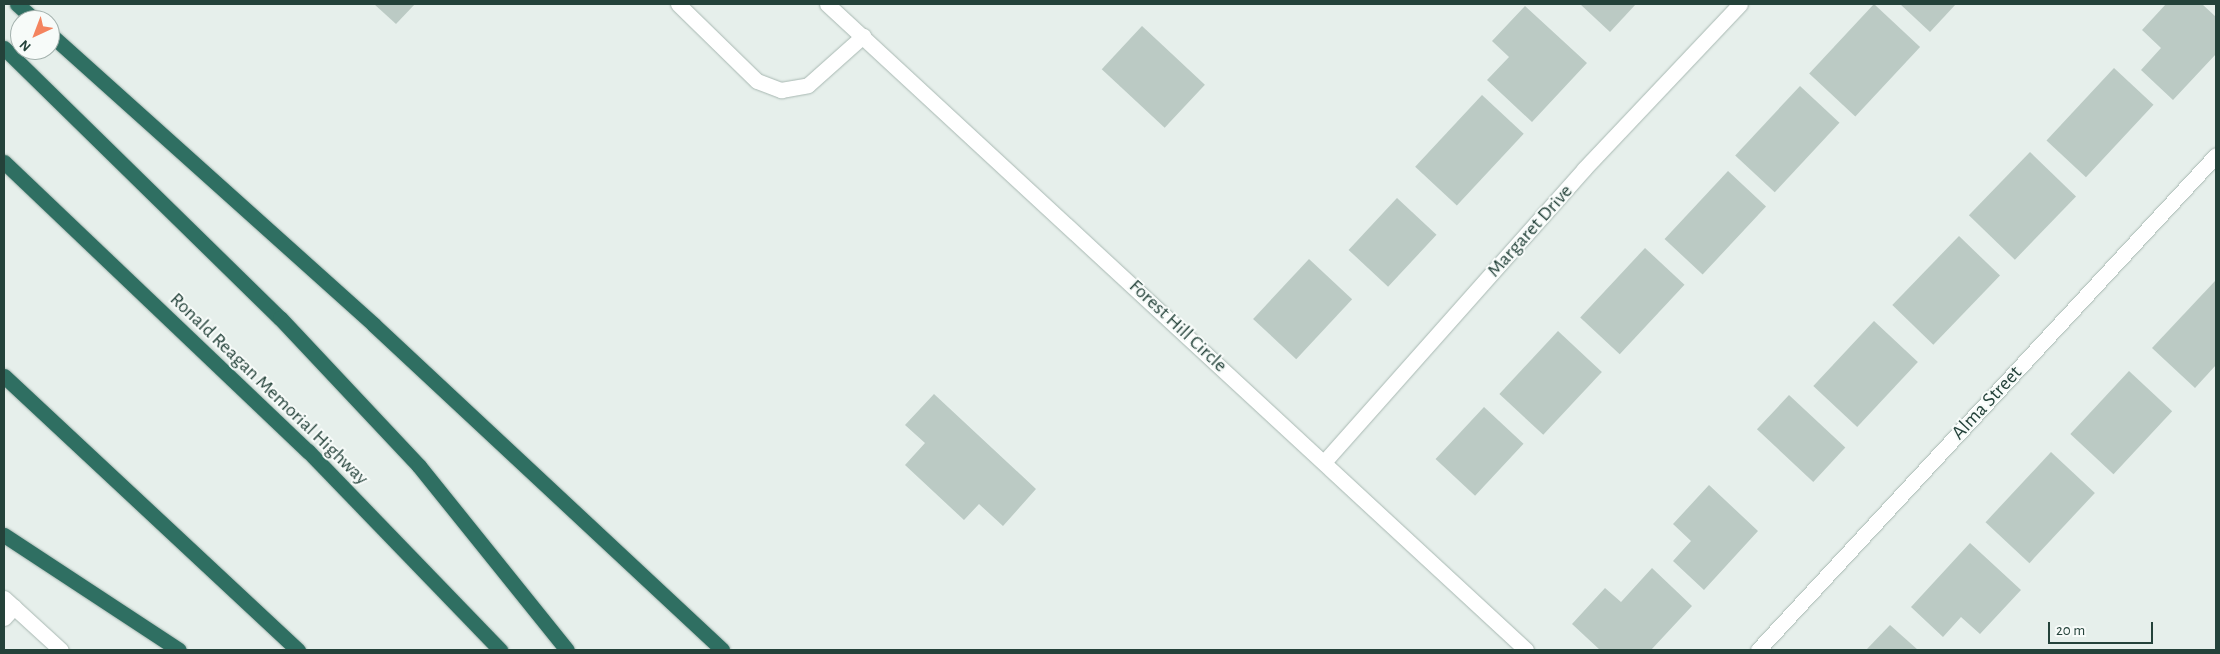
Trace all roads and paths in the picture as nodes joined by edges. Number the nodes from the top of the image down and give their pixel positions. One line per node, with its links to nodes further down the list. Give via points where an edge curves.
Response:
1 (678, 4): 4 (street, via 757,81 781,90 808,85)
2 (828, 4): 4 (street, Forest Hill Circle)
3 (1740, 4): 10 (street, Margaret Drive, via 1584,169)
4 (863, 36): 10 (street, Forest Hill Circle)
5 (60, 43): 20 (highway, via 374,325)
6 (4, 48): 19 (highway, via 280,318 419,466)
7 (2216, 155): 21 (street, Alma Street)
8 (4, 162): 18 (highway, Ronald Reagan Memorial Highway, via 308,451)
9 (4, 376): 17 (highway)
10 (1324, 462): 14 (street, Forest Hill Circle)
11 (4, 535): 16 (highway)
12 (9, 602): 13 (street); 15 (street)
13 (4, 618)
14 (1520, 648)
15 (60, 650)
16 (179, 650)
17 (298, 650)
18 (500, 650)
19 (567, 650)
20 (722, 650)
21 (1758, 650)

